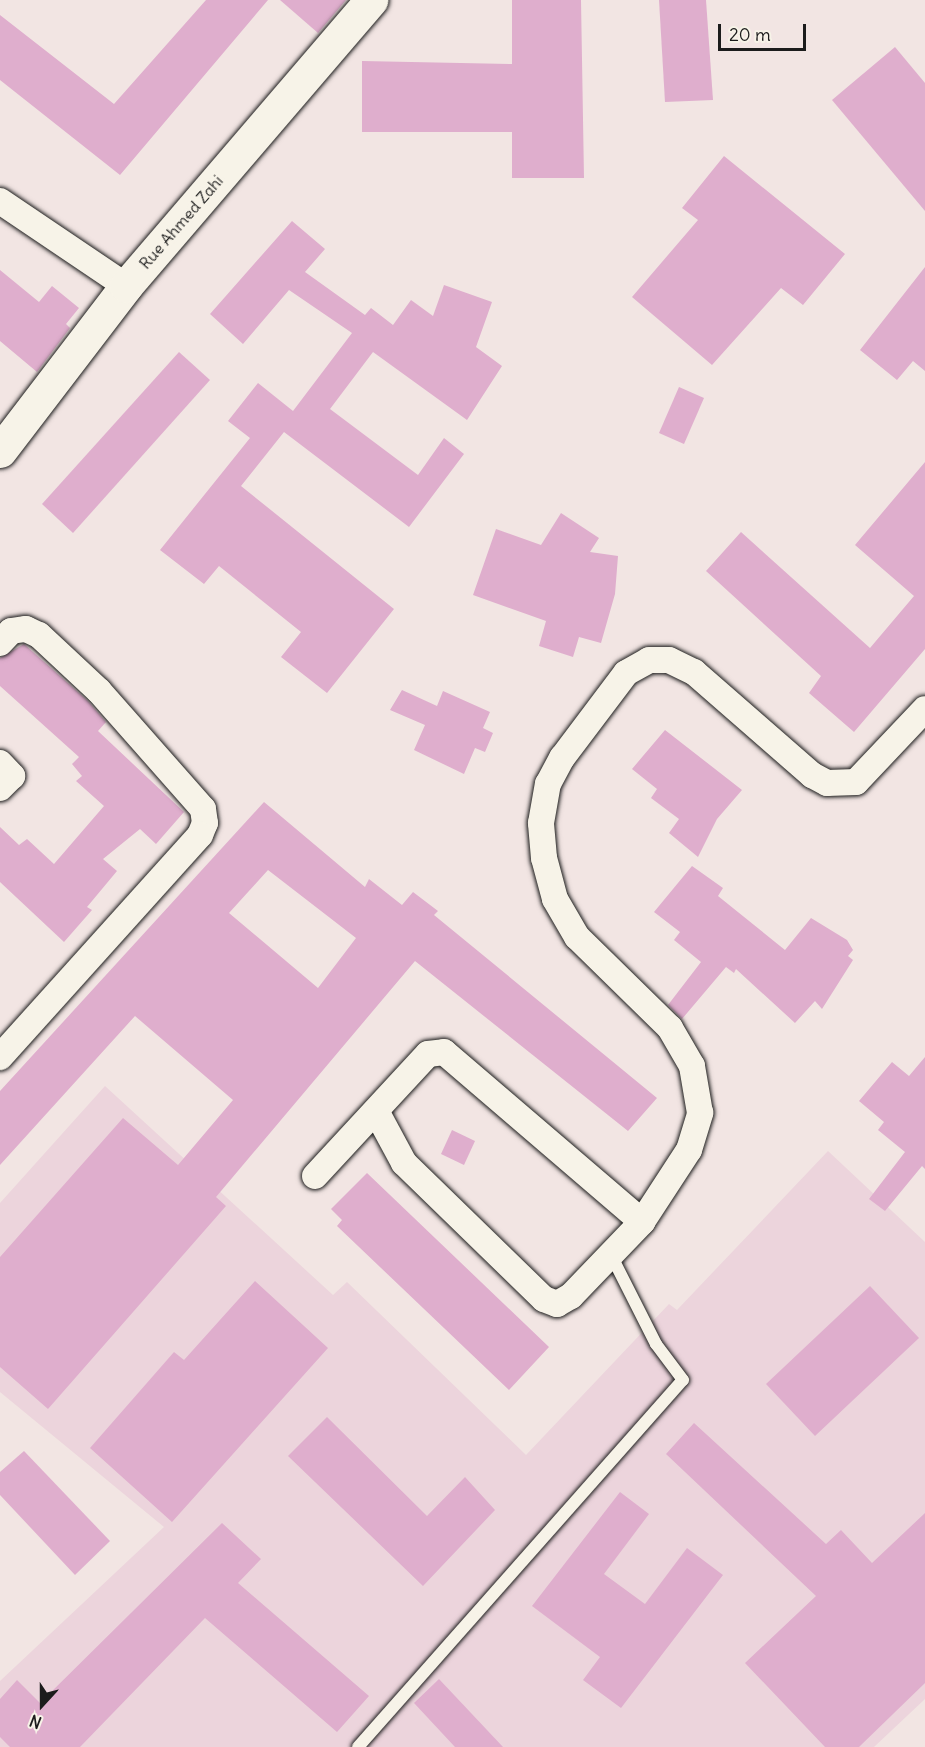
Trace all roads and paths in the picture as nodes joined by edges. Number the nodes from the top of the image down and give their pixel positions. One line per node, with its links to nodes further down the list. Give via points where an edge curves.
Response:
1 (371, 0): 3 (street, Rue Ahmed Zahi)
2 (0, 201): 3 (street)
3 (126, 286): 4 (street, Rue Ahmed Zahi)
4 (0, 451)
5 (0, 643): 9 (street, via 11,631 26,628 39,634 99,691 203,809 205,823 200,835)
6 (925, 709): 12 (street, via 856,782 827,783 812,775 694,672 669,660 650,660 626,673 562,758 548,784 541,823 544,858 555,899 577,937 670,1028 692,1066 700,1113 689,1150)
7 (0, 763): 8 (street, via 12,776)
8 (0, 788)
9 (0, 1056)
10 (376, 1111): 11 (street); 12 (street, via 428,1054 444,1052); 13 (street, via 404,1163 544,1299 557,1304 572,1296)
11 (315, 1176)
12 (642, 1222): 13 (street)
13 (611, 1255): 14 (lane, via 656,1344 683,1380)
14 (358, 1747)

